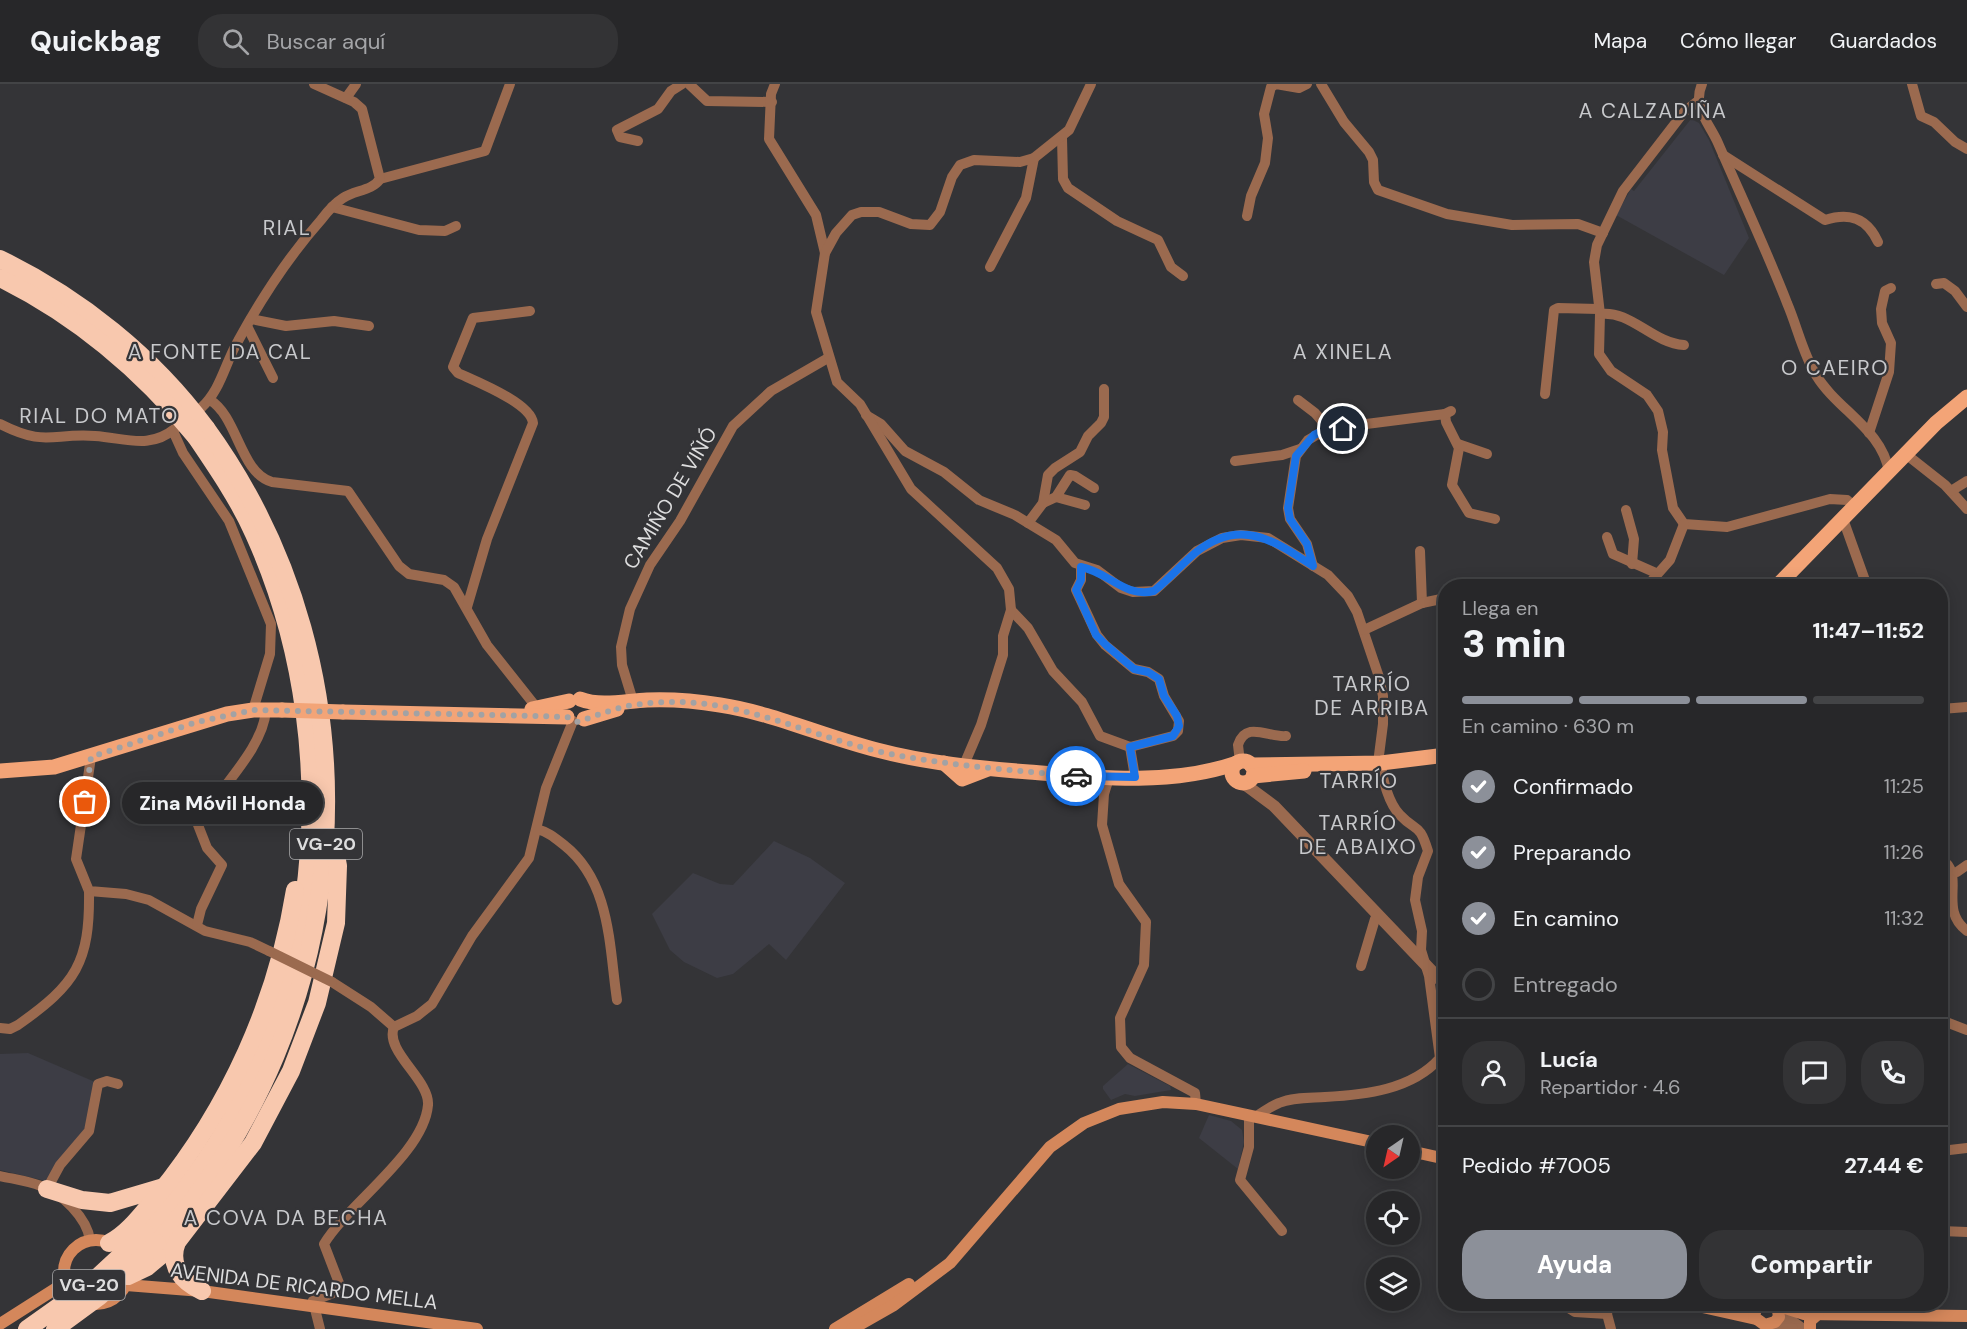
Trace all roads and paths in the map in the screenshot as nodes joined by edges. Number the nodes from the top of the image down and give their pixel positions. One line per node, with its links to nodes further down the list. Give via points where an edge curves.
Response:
1 (314, 84): 12 (street)
2 (356, 84): 12 (street)
3 (510, 84): 19 (street, via 485,152)
4 (682, 84): 15 (street, via 670,91 658,109 617,130 620,137)
5 (689, 84): 13 (street, via 707,101)
6 (775, 84): 13 (street)
7 (1091, 84): 14 (street)
8 (1307, 84): 21 (street, via 1299,88 1276,84 1271,87 1264,114 1268,138 1265,163)
9 (1321, 84): 23 (street, via 1373,160 1378,190 1446,214 1512,225 1578,224)
10 (1912, 84): 16 (street, via 1921,116)
11 (1700, 93): 17 (street); 23 (street, via 1623,191)
12 (346, 98): 19 (street, via 362,109)
13 (772, 102): 25 (street, via 769,139 816,215)
14 (1062, 138): 18 (street); 28 (street, via 1068,188 1118,221 1158,240 1171,267)
15 (638, 141)
16 (1967, 149)
17 (1723, 156): 24 (street, via 1825,220 1840,215 1860,218); 48 (street, via 1814,373 1830,395)
18 (1034, 158): 25 (street, via 1020,162 966,161 956,169 940,212 930,225 911,224 879,212 861,212 843,222); 27 (street, via 1026,198)
19 (380, 179): 20 (street)
20 (332, 207): 22 (street, via 418,230 445,231); 35 (street, via 300,245)
21 (1247, 216)
22 (456, 226)
23 (1603, 233): 34 (street, via 1594,262)
24 (1878, 242)
25 (825, 253): 38 (street, via 816,312)
26 (0, 259): 47 (highway, VG-20, bridge, via 39,279 114,332 168,382)
27 (990, 267)
28 (1183, 276)
29 (0, 278): 47 (highway, VG-20, bridge, via 66,315 115,353)
30 (1936, 284): 32 (street, via 1944,283 1955,291)
31 (1891, 288): 48 (street, via 1885,291 1881,309 1882,324 1891,343 1889,372)
32 (1967, 307)
33 (530, 310): 79 (street, via 473,318 453,367 501,393 528,413 533,423 487,539)
34 (1599, 311): 37 (street, via 1620,315 1662,341); 41 (street, via 1554,310); 67 (street, via 1601,360 1647,395 1658,411 1673,508)
35 (249, 322): 36 (street, via 286,326 334,321); 39 (street); 79 (street, via 205,404 222,411 253,467 272,482 348,491 399,566 409,574 450,583)
36 (369, 326)
37 (1684, 345)
38 (828, 358): 44 (street, via 837,382); 83 (street, CAMIÑO DE VIÑÓ, via 771,391 733,426 680,521 650,565 630,609 621,647)
39 (273, 378)
40 (1104, 389): 59 (street, via 1101,423 1080,452 1048,476)
41 (1545, 394)
42 (1967, 397): 52 (main road)
43 (1298, 400): 46 (street)
44 (866, 414): 66 (street, via 881,424 905,451 944,472 979,500); 80 (street, via 917,497 1004,577)
45 (0, 424): 88 (street, via 46,440 97,436 141,443 174,429 183,453 229,521 271,624)
46 (1329, 429): 49 (street, via 1448,413 1450,431); 50 (street, via 1314,435)
47 (201, 433): 99 (highway, VG-20, via 254,533 280,599 297,664); 103 (highway, VG-20, via 236,468 293,590 315,674)
48 (1869, 433): 54 (street, via 1883,450)
49 (1458, 444): 51 (street); 64 (street, via 1452,485 1469,513)
50 (1299, 449): 53 (street); 71 (street, via 1288,508 1290,519 1307,544)
51 (1487, 454)
52 (1906, 454): 54 (main road); 57 (street)
53 (1235, 461)
54 (1889, 472): 61 (main road)
55 (1967, 481): 57 (street)
56 (1094, 488): 58 (street, via 1073,474 1067,477)
57 (1951, 492): 62 (street)
58 (1056, 497): 59 (street); 60 (street)
59 (1043, 503): 66 (street)
60 (1085, 505)
61 (1855, 507): 65 (main road); 67 (street, via 1847,500 1830,499 1727,527)
62 (1967, 509)
63 (1626, 510): 70 (street, via 1634,539)
64 (1494, 519)
65 (1843, 519): 75 (main road); 76 (street)
66 (1028, 523): 72 (street, via 1056,540)
67 (1684, 524): 73 (street, via 1670,560)
68 (1607, 537): 70 (street, via 1613,554)
69 (1420, 551): 78 (street)
70 (1632, 564): 73 (street)
71 (1313, 566): 72 (street, via 1268,538 1248,535 1211,542 1154,591 1146,593 1121,588 1097,570); 81 (street, via 1328,574 1343,590)
72 (1081, 567): 92 (street, via 1076,590 1096,635 1134,669 1159,679 1179,721 1173,736)
73 (1656, 573): 74 (street)
74 (1652, 579)
75 (1784, 579)
76 (1864, 579)
77 (1438, 600): 78 (street)
78 (1422, 603): 81 (street)
79 (467, 607): 85 (street, via 487,645)
80 (1011, 610): 92 (street, via 1028,628 1053,671 1082,702 1100,736); 98 (street, via 1003,636 1003,655)
81 (1364, 630): 95 (street, via 1383,696)
82 (574, 700): 83 (main road); 85 (main road); 90 (main road, via 564,710); 90 (main road, via 587,708)
83 (633, 701): 84 (main road)
84 (670, 701): 90 (main road); 98 (main road, via 738,708 866,748 944,763)
85 (536, 705): 89 (main road)
86 (1967, 707): 87 (street)
87 (1948, 708)
88 (260, 710): 89 (main road, bridge); 93 (main road, via 197,722); 111 (street, via 265,721 247,755 198,825 207,848 222,865)
89 (487, 715): 90 (main road)
90 (575, 719): 105 (street, via 552,770)
91 (1286, 736): 100 (street, via 1253,730 1246,733 1238,745)
92 (1130, 747): 101 (street)
93 (91, 757): 97 (main road, via 54,767); 109 (street, via 76,859)
94 (1438, 757): 95 (main road)
95 (1379, 763): 96 (main road); 113 (street, via 1397,811 1422,831 1428,851 1415,900)
96 (1348, 764): 100 (main road); 100 (main road, via 1310,762)
97 (0, 771)
98 (963, 772): 102 (main road, via 990,768)
99 (309, 773): 132 (highway, via 304,785 302,848 293,901 259,1022 222,1102 192,1152); 137 (highway, VG-20, via 309,850 303,914 281,1001 246,1087 205,1158)
100 (1247, 775): 101 (main road); 104 (street); 104 (street)
101 (1135, 777): 102 (main road)
102 (1108, 778): 124 (street, via 1102,825 1119,884 1146,922 1144,965 1120,1018 1121,1047 1130,1058 1195,1093)
103 (327, 805): 137 (highway, VG-20, via 325,858 316,921 291,1021 278,1056 231,1147 191,1203); 140 (highway, via 338,866 336,922 317,1003 291,1071 253,1143)
104 (1274, 806): 110 (street)
105 (537, 829): 116 (street, via 568,848 594,879 604,912); 118 (street, via 524,867 472,936 432,1004 417,1017)
106 (1948, 865): 108 (street)
107 (1967, 865): 108 (street)
108 (1957, 872): 112 (street, via 1954,915)
109 (89, 891): 111 (street, via 149,900); 119 (street, via 88,934 70,981 18,1025)
110 (1379, 916): 113 (street); 114 (street)
111 (197, 925): 118 (street, bridge, via 212,934 250,942 332,982)
112 (1967, 931)
113 (1426, 965): 115 (street); 121 (street)
114 (1361, 966)
115 (1438, 978)
116 (617, 1000)
117 (1948, 1023): 120 (street)
118 (394, 1027): 145 (street, via 393,1038 426,1093 427,1109 410,1145 326,1241 324,1248 339,1283 338,1291 313,1301)
119 (0, 1028)
120 (1967, 1030)
121 (1438, 1037)
122 (1438, 1059): 125 (street, via 1385,1090 1299,1098 1280,1102)
123 (118, 1084): 133 (street, via 98,1084 89,1131 60,1165)
124 (1196, 1104): 125 (main road); 141 (main road, via 1142,1104 1084,1123 1050,1147)
125 (1252, 1116): 126 (main road); 135 (street, via 1250,1147 1240,1180)
126 (1366, 1141)
127 (1967, 1148): 128 (street)
128 (1948, 1150)
129 (1420, 1153): 130 (main road)
130 (1438, 1157)
131 (0, 1176): 133 (street)
132 (164, 1187): 133 (highway, via 110,1203 82,1200); 139 (highway, via 128,1228)
133 (48, 1189): 138 (street, via 78,1216)
134 (1948, 1231): 136 (street)
135 (1282, 1232)
136 (1967, 1232)
137 (151, 1238): 153 (highway, VG-20, bridge); 154 (highway, VG-20, bridge, via 100,1296)
138 (90, 1240): 139 (main road); 143 (main road, via 68,1256)
139 (109, 1242): 142 (main road, via 124,1256)
140 (177, 1242): 142 (highway); 144 (highway, via 173,1258 176,1269)
141 (941, 1264): 152 (main road); 152 (main road, via 900,1301)
142 (127, 1280): 143 (main road, via 118,1296 98,1304 78,1298); 144 (main road, AVENIDA DE RICARDO MELLA)
143 (66, 1282): 151 (main road)
144 (202, 1290): 145 (main road, AVENIDA DE RICARDO MELLA)
145 (313, 1307): 155 (street); 156 (main road, AVENIDA DE RICARDO MELLA)
146 (1608, 1311): 158 (street)
147 (1751, 1311): 150 (main road, via 1761,1324)
148 (1818, 1314): 149 (main road); 150 (main road); 160 (main road, via 1810,1322)
149 (1967, 1316)
150 (1780, 1317): 159 (street)
151 (0, 1324)
152 (854, 1325): 157 (main road)
153 (27, 1329)
154 (55, 1329)
155 (320, 1329)
156 (477, 1329)
157 (835, 1329)
158 (1611, 1329)
159 (1802, 1329)
160 (1810, 1329)

